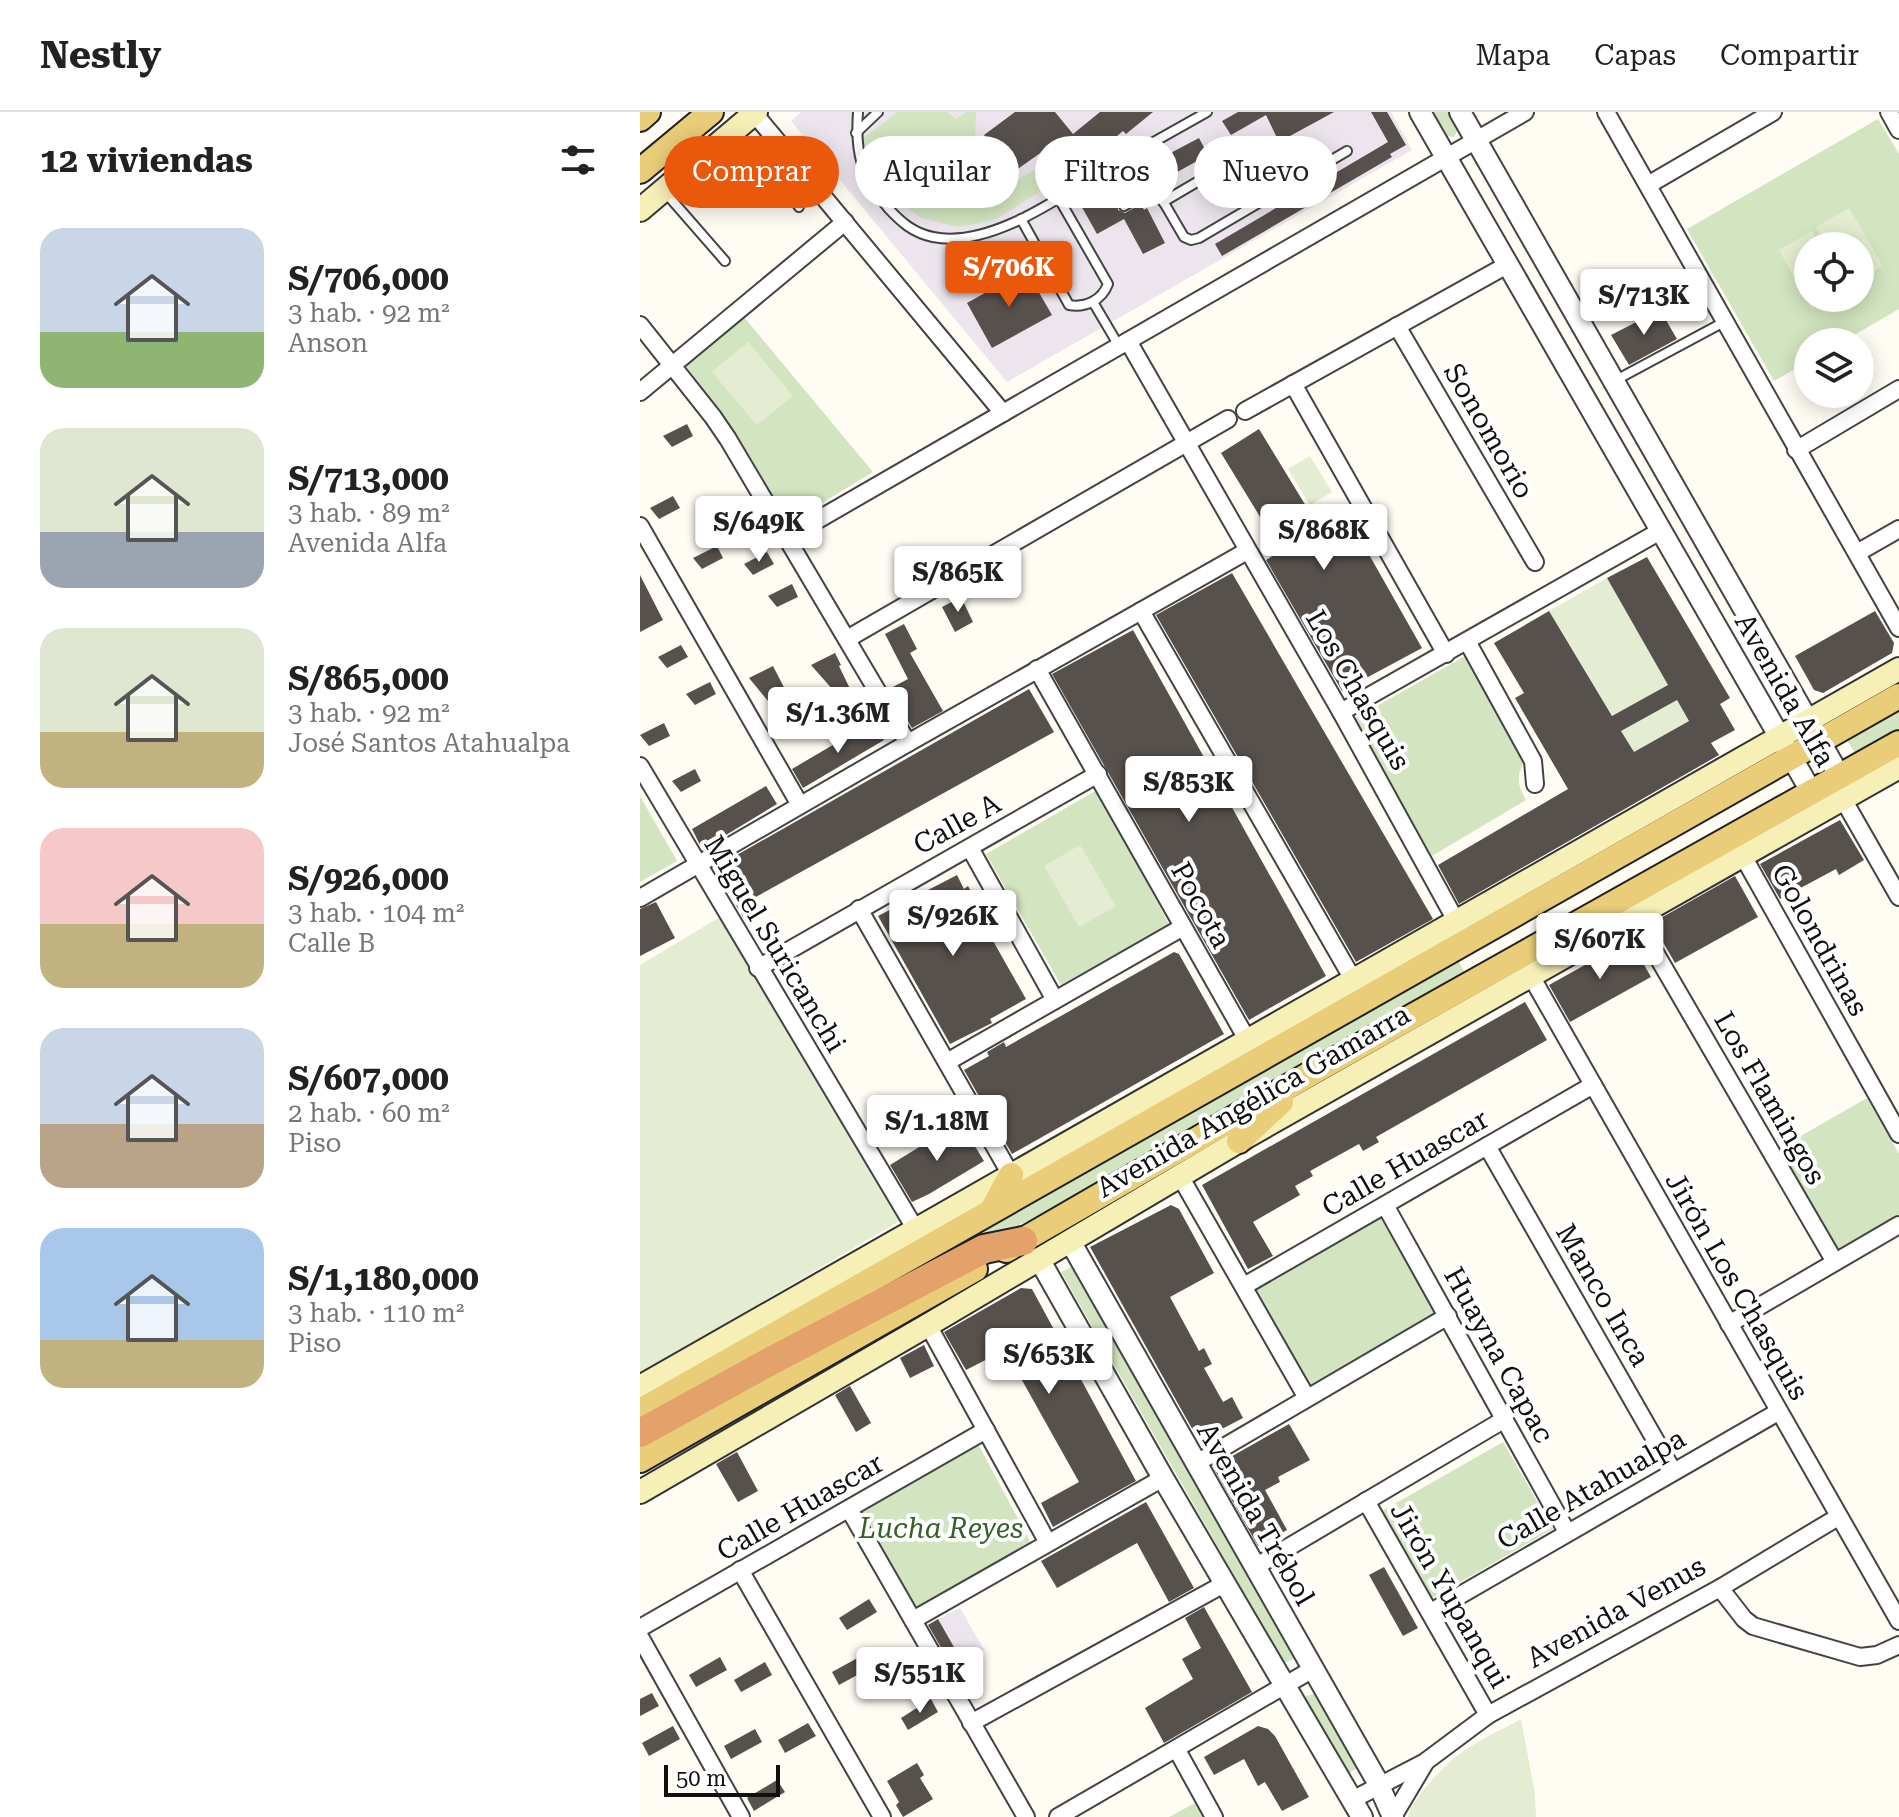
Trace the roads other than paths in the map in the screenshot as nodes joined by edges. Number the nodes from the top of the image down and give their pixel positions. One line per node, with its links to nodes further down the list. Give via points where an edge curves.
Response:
1 (648, 112): 13 (main road)
2 (711, 112): 22 (main road)
3 (755, 112): 16 (main road); 32 (street)
4 (858, 112): 15 (lane)
5 (878, 112): 15 (lane)
6 (1207, 112): 17 (lane)
7 (1420, 112): 20 (street, Avenida Alfa)
8 (1460, 112): 18 (street, Avenida Alfa)
9 (1525, 112): 18 (street)
10 (1606, 112): 23 (street)
11 (1773, 112): 23 (street)
12 (1889, 112): 14 (street)
13 (640, 119)
14 (1899, 130)
15 (856, 133): 31 (lane, via 861,166 871,184 901,223 915,232 956,238)
16 (727, 136)
17 (1165, 136)
18 (1475, 139): 20 (street); 41 (street, Avenida Alfa)
19 (1347, 151): 21 (lane)
20 (1445, 156): 34 (street, Avenida Alfa); 39 (street)
21 (1337, 157)
22 (640, 171)
23 (1648, 185): 36 (street)
24 (664, 190): 30 (main road)
25 (679, 208): 33 (lane)
26 (1040, 208): 31 (lane)
27 (1064, 208): 35 (lane, via 1108,284)
28 (1167, 208): 29 (lane, via 1191,240)
29 (1250, 208)
30 (640, 210)
31 (1021, 219): 35 (lane, via 1069,305)
32 (845, 222): 40 (street); 46 (street)
33 (725, 261)
34 (1507, 265): 38 (street); 52 (street, Avenida Alfa)
35 (1093, 302): 39 (lane)
36 (1724, 322): 41 (lane); 49 (street)
37 (640, 325): 40 (street)
38 (1397, 326): 42 (street); 56 (street, Sonomorio)
39 (1124, 344): 46 (street); 48 (street, Los Chasquis)
40 (672, 365): 44 (street); 53 (street, via 713,417)
41 (1614, 381): 66 (street, Avenida Alfa)
42 (1293, 384): 45 (street); 61 (street)
43 (1899, 389): 49 (street)
44 (640, 392)
45 (1245, 411)
46 (1003, 413): 53 (street)
47 (1228, 419): 48 (street)
48 (1187, 444): 54 (street, Los Chasquis); 59 (street)
49 (1796, 450): 55 (street)
50 (640, 526): 76 (street)
51 (1899, 529): 55 (street)
52 (1662, 530): 60 (street); 69 (street, Avenida Alfa)
53 (788, 537): 59 (street)
54 (1247, 551): 57 (street); 65 (street, Los Chasquis)
55 (1857, 553): 58 (street)
56 (1535, 562)
57 (1141, 611): 62 (street); 89 (street)
58 (1899, 628)
59 (847, 639): 67 (street)
60 (1467, 641): 61 (street); 73 (street, via 1533,761)
61 (1446, 654): 65 (street)
62 (1037, 669): 67 (street); 72 (street, Pocota)
63 (1899, 669): 66 (main road, Avenida Angélica Gamarra)
64 (1899, 696): 66 (main road, Avenida Angélica Gamarra)
65 (1341, 712): 85 (street, Los Chasquis)
66 (1814, 731): 69 (main road, Avenida Angélica Gamarra); 74 (street, Avenida Alfa)
67 (908, 743): 76 (street)
68 (1899, 743): 74 (main road, Avenida Angélica Gamarra)
69 (1785, 747): 75 (street, Avenida Alfa); 85 (main road, Avenida Angélica Gamarra)
70 (640, 766): 79 (street, Miguel Suricanchi)
71 (1899, 767): 74 (main road, Avenida Angélica Gamarra)
72 (1098, 774): 77 (street, Calle A); 84 (street, Pocota)
73 (1535, 784)
74 (1841, 788): 75 (main road, Avenida Angélica Gamarra); 78 (main road, Avenida Angélica Gamarra); 80 (street)
75 (1812, 793): 88 (main road, Avenida Angélica Gamarra)
76 (800, 805): 79 (street)
77 (970, 848): 82 (street, Calle A); 90 (street)
78 (1743, 856): 83 (main road, Avenida Angélica Gamarra); 95 (street, Golondrinas)
79 (698, 865): 81 (street); 86 (street, Miguel Suricanchi)
80 (1899, 897)
81 (640, 898)
82 (859, 909): 86 (street, Calle A); 92 (street)
83 (1635, 918): 87 (main road, Avenida Angélica Gamarra); 106 (street, Los Flamingos)
84 (1183, 927): 90 (street); 91 (street, Pocota)
85 (1462, 932): 88 (main road, via 1480,958); 89 (main road, Avenida Angélica Gamarra)
86 (758, 968): 103 (street, Miguel Suricanchi)
87 (1531, 976): 94 (street, Jirón Los Chasquis); 96 (main road, Avenida Angélica Gamarra)
88 (1483, 978): 93 (main road, Avenida Angélica Gamarra)
89 (1359, 990): 91 (main road, Avenida Angélica Gamarra); 101 (main road, Avenida Angélica Gamarra)
90 (1055, 1000): 92 (street)
91 (1248, 1041): 98 (main road, Avenida Angélica Gamarra)
92 (947, 1062): 98 (street)
93 (1315, 1071): 96 (main road); 105 (main road, Avenida Angélica Gamarra)
94 (1593, 1085): 97 (street, Calle Huascar); 109 (street, Jirón Los Chasquis)
95 (1899, 1134)
96 (1239, 1141): 99 (main road, Avenida Angélica Gamarra)
97 (1487, 1146): 100 (street, Calle Huascar); 120 (street, Manco Inca)
98 (1011, 1175): 101 (main road); 103 (main road, Avenida Angélica Gamarra)
99 (1180, 1176): 104 (main road, Avenida Angélica Gamarra); 107 (street)
100 (1385, 1205): 107 (street, Calle Huascar); 108 (street, Huayna Capac)
101 (992, 1210): 113 (main road, Avenida Angélica Gamarra)
102 (1899, 1225): 106 (street)
103 (916, 1230): 111 (main road, Avenida Angélica Gamarra)
104 (1070, 1241): 105 (main road, Avenida Angélica Gamarra); 119 (street, Avenida Trébol)
105 (1031, 1250): 110 (main road, Avenida Angélica Gamarra); 117 (highway, via 984,1249); 118 (main road, Avenida Angélica Gamarra); 121 (street)
106 (1835, 1262): 109 (street)
107 (1244, 1286): 112 (street)
108 (1448, 1316): 112 (street); 115 (street, Huayna Capac)
109 (1729, 1324): 114 (street, Jirón Los Chasquis)
110 (928, 1325): 116 (street); 122 (main road, Avenida Angélica Gamarra)
111 (640, 1387)
112 (1307, 1398): 119 (street)
113 (640, 1411)
114 (1778, 1412): 120 (street, Calle Atahualpa); 125 (street, Jirón Los Chasquis)
115 (1505, 1419): 123 (street); 126 (street, Huayna Capac)
116 (986, 1430): 124 (street, Calle Huascar); 127 (street)
117 (640, 1433)
118 (640, 1460)
119 (1195, 1464): 128 (street, Avenida Trébol)
120 (1673, 1471): 126 (street, Calle Atahualpa)
121 (1163, 1478): 127 (street); 130 (street)
122 (640, 1492)
123 (1366, 1501): 128 (street); 132 (street, Jirón Yupanqui)
124 (849, 1509): 129 (street, Calle Huascar); 133 (street)
125 (1838, 1517): 131 (street, Avenida Venus); 134 (street, Jirón Los Chasquis)
126 (1567, 1532): 132 (street, Calle Atahualpa)
127 (1048, 1543): 133 (street)
128 (1255, 1567): 138 (street, Avenida Trébol)
129 (740, 1570): 135 (street, Calle Huascar); 148 (street)
130 (1224, 1584): 139 (street); 141 (street)
131 (1720, 1588): 137 (street, via 1753,1626 1860,1657); 140 (street, Avenida Venus)
132 (1431, 1612): 140 (street, Jirón Yupanqui)
133 (913, 1620): 141 (street)
134 (1899, 1621)
135 (640, 1628)
136 (640, 1637): 147 (street)
137 (1899, 1645)
138 (1313, 1669): 139 (street); 144 (street, Avenida Trébol)
139 (1286, 1686): 142 (street); 145 (street)
140 (1488, 1715): 143 (street, Avenida Venus)
141 (971, 1723): 149 (street)
142 (1177, 1750): 150 (street); 151 (street)
143 (1425, 1762): 144 (street, Avenida Venus); 146 (street, Avenida Venus)
144 (1379, 1786): 145 (street, Avenida Venus); 146 (street, Avenida Trébol)
145 (1357, 1808)
146 (1393, 1816)
147 (741, 1817)
148 (882, 1817)
149 (1026, 1817)
150 (1058, 1817)
151 (1214, 1817)

